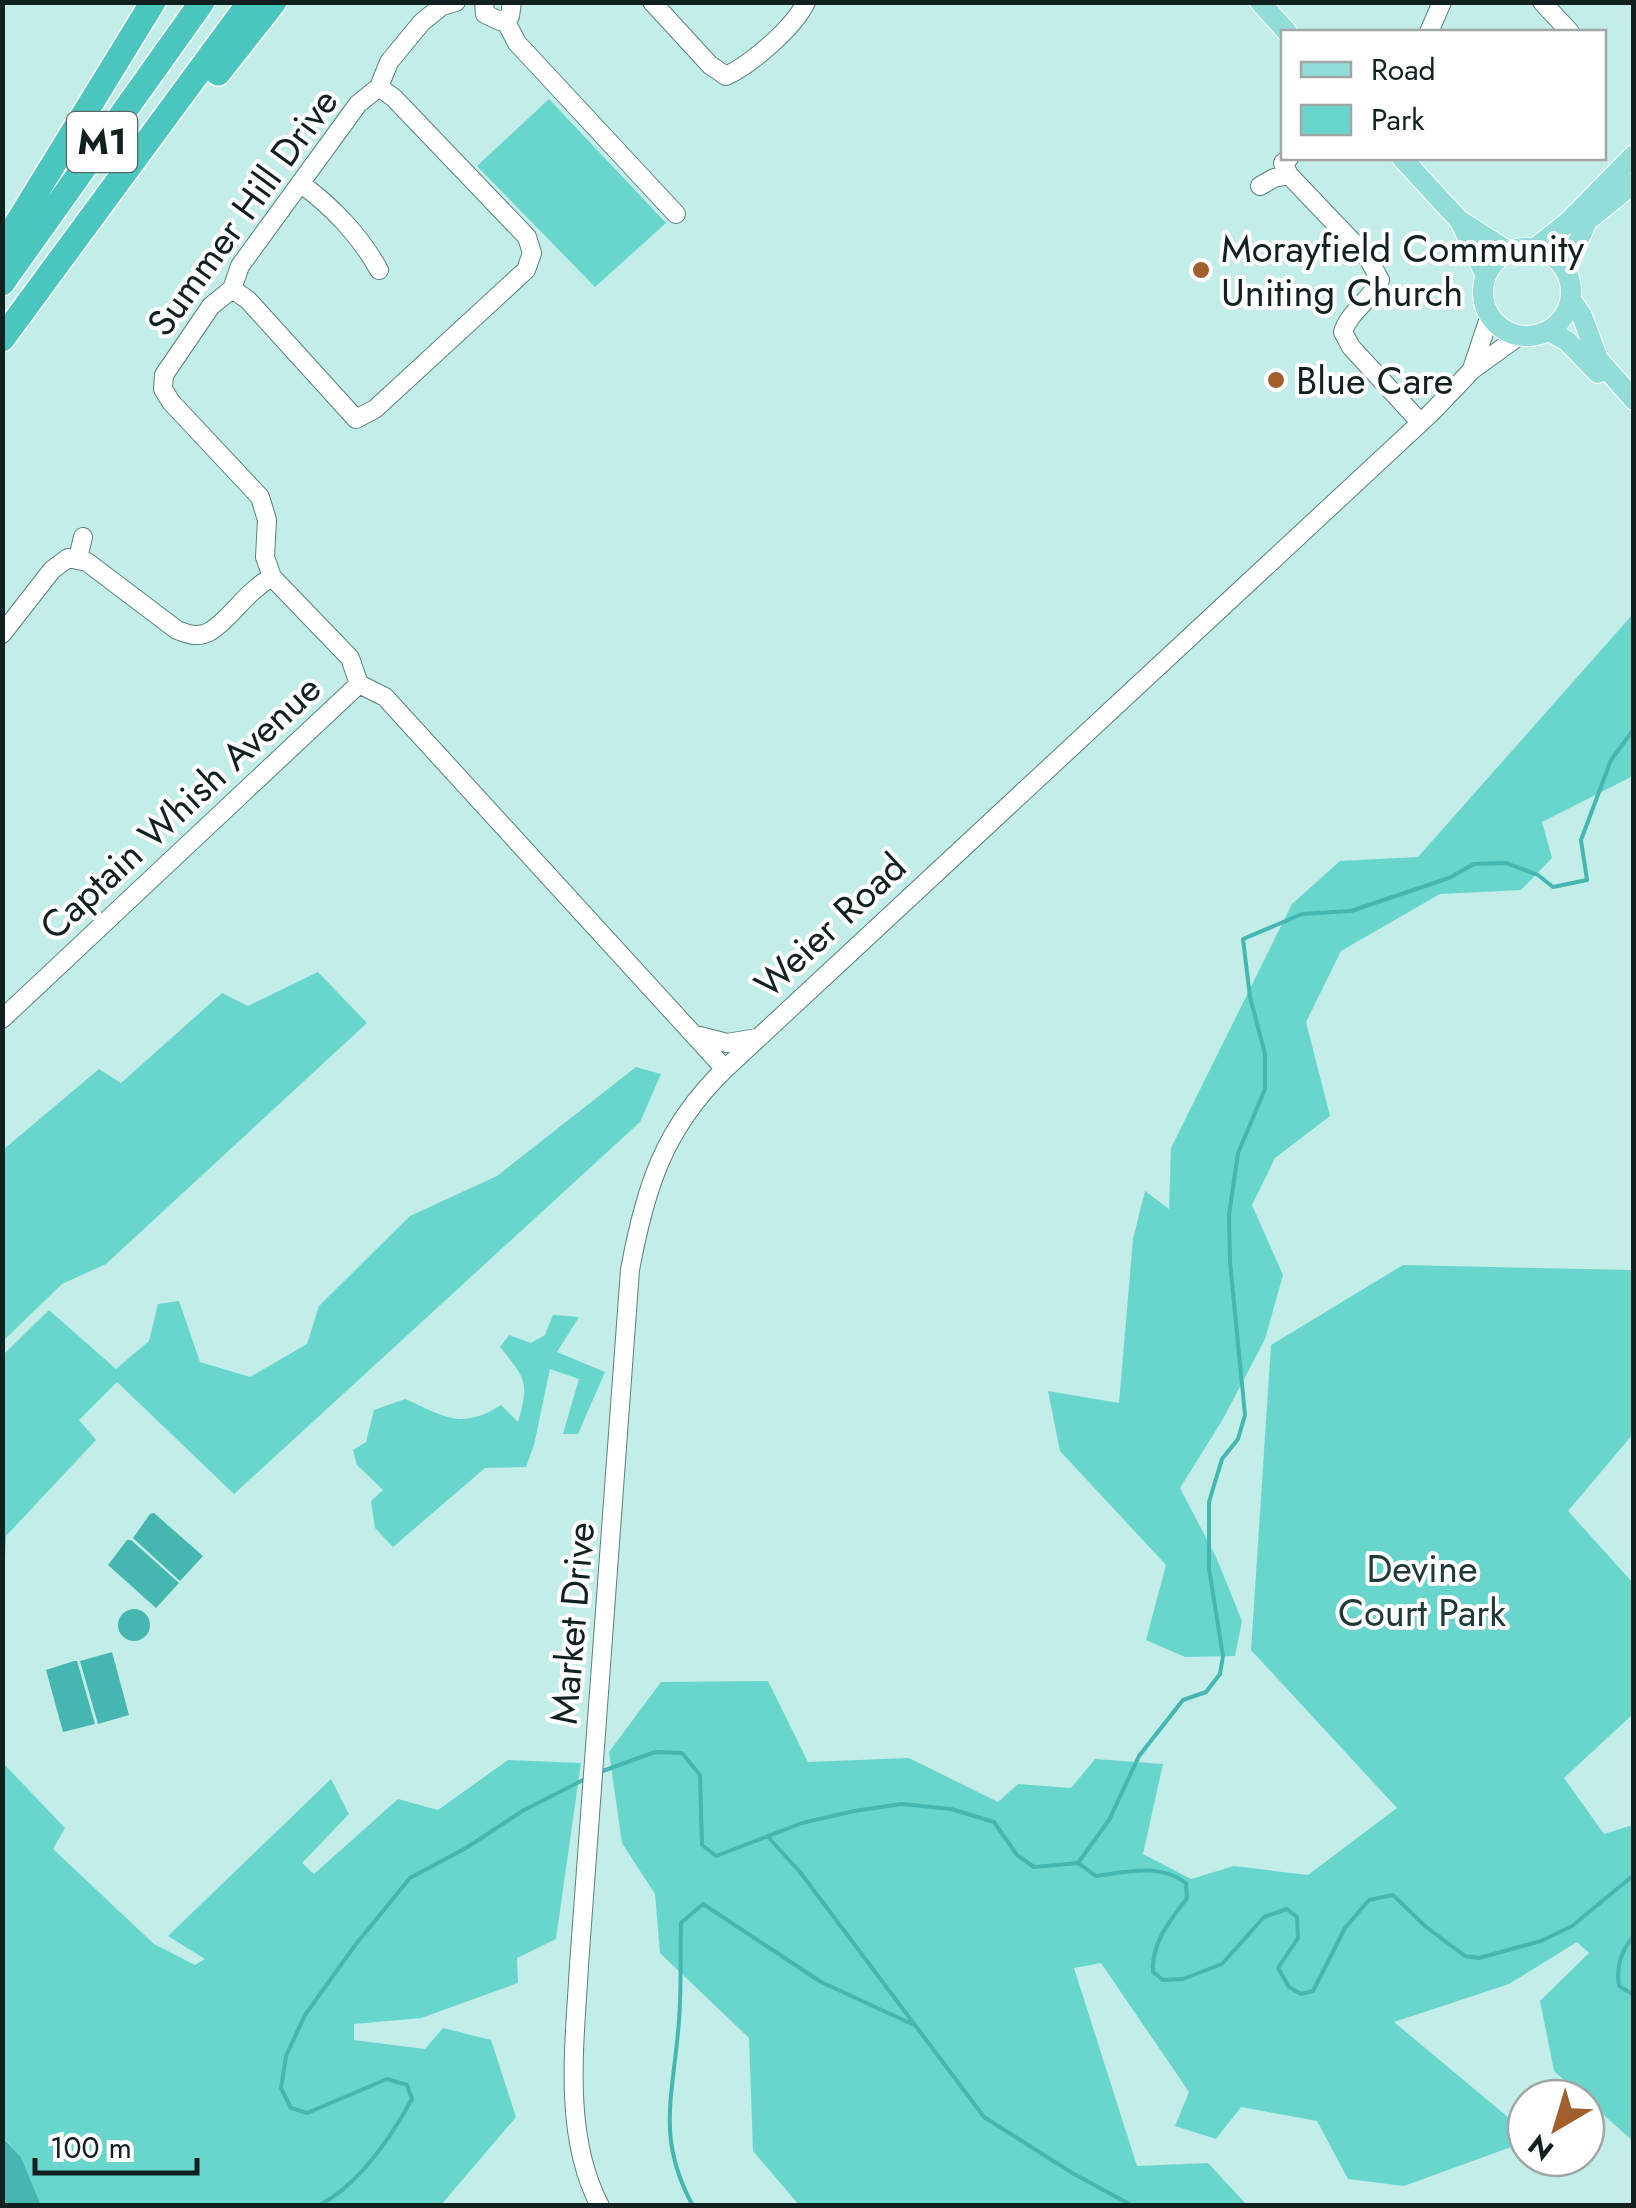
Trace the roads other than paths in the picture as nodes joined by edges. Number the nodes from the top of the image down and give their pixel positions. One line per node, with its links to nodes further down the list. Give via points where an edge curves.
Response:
1 (153, 2): 26 (highway)
2 (202, 2): 32 (highway, M1)
3 (250, 2): 20 (highway, M1)
4 (274, 2): 20 (highway, via 157,149)
5 (456, 2): 16 (street, Summer Hill Drive, via 422,22)
6 (652, 2): 7 (street, via 726,76 743,68)
7 (806, 2)
8 (1260, 2): 13 (main road)
9 (1442, 2): 14 (street)
10 (1542, 2): 15 (street)
11 (483, 3): 12 (street, via 489,18)
12 (508, 11): 24 (street, via 517,42)
13 (1285, 30)
14 (1430, 30)
15 (1568, 30)
16 (379, 87): 22 (street, Summer Hill Drive, via 358,104); 33 (street, via 527,237 532,253 526,270 375,409 356,419)
17 (1634, 155): 27 (main road)
18 (1404, 160): 25 (main road)
19 (1289, 166): 23 (street); 42 (street, via 1380,280 1342,332)
20 (124, 171): 38 (highway, M1)
21 (1634, 183): 30 (main road, via 1587,222)
22 (301, 184): 29 (street); 33 (street, Summer Hill Drive, via 240,266)
23 (1260, 186)
24 (676, 214)
25 (1459, 220): 28 (main road); 31 (main road)
26 (2, 248)
27 (1534, 249): 28 (main road); 30 (main road)
28 (1510, 252): 31 (main road)
29 (379, 270)
30 (1566, 270): 34 (main road)
31 (1486, 276): 35 (main road)
32 (2, 282)
33 (232, 289): 45 (street, Summer Hill Drive, via 211,306 162,388 260,497)
34 (1571, 300): 36 (main road); 40 (main road, via 1598,358)
35 (1490, 315): 37 (main road); 39 (street, Weier Road)
36 (1549, 331): 37 (main road); 41 (main road, via 1567,341)
37 (1520, 336): 39 (street, Weier Road)
38 (2, 338)
39 (1472, 370): 42 (street, Weier Road)
40 (1634, 400)
41 (1634, 411)
42 (1420, 422): 50 (street, Weier Road)
43 (83, 537): 44 (street)
44 (78, 558): 45 (street, via 191,636 208,633); 46 (street, via 52,570)
45 (272, 578): 47 (street, via 350,658)
46 (2, 634)
47 (359, 684): 48 (street, Captain Whish Avenue); 49 (street, via 385,697)
48 (2, 1019)
49 (694, 1034): 50 (street, via 719,1043); 51 (street)
50 (759, 1037): 51 (street, Weier Road)
51 (725, 1069): 52 (street, Market Drive, via 665,1148 642,1203 630,1270 573,2070 579,2140)
52 (600, 2206)

